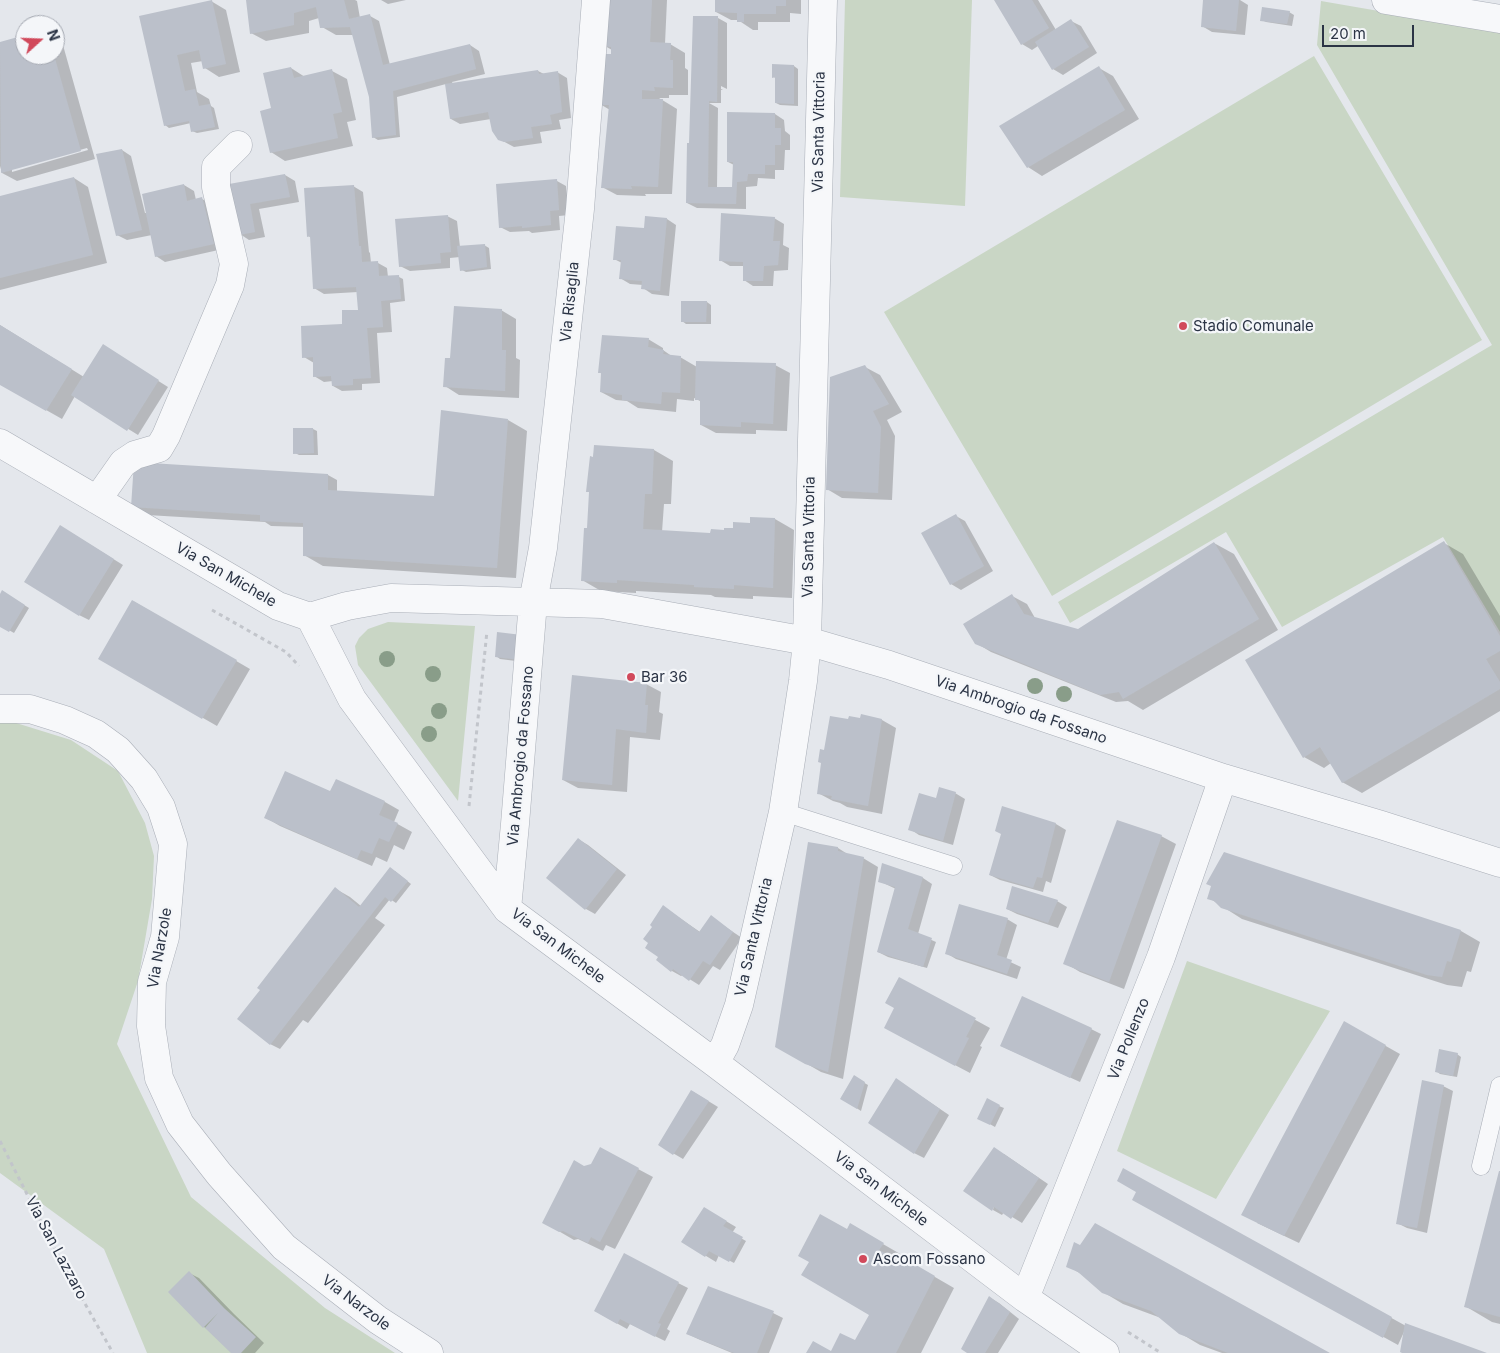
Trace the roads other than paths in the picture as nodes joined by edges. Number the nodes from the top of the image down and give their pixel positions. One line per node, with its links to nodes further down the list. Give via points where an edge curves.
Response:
1 (596, 0): 8 (street, Via Risaglia, via 580,210 543,548)
2 (822, 0): 10 (street, Via Santa Vittoria)
3 (1386, 0): 4 (street)
4 (1500, 19)
5 (238, 145): 7 (street, via 216,167 216,187 234,264 230,285 159,448 135,455 123,463)
6 (0, 443): 7 (street, Via San Michele)
7 (97, 500): 9 (street, Via San Michele, via 278,606)
8 (533, 602): 9 (street, Via Ambrogio da Fossano, via 391,598); 10 (street, Via Ambrogio da Fossano, via 602,604); 16 (street, Via Ambrogio da Fossano)
9 (310, 617): 16 (street, Via San Michele, via 352,699)
10 (807, 641): 12 (street, Via Ambrogio da Fossano); 13 (street, Via Santa Vittoria)
11 (0, 708): 21 (street, Via Narzole, via 30,709 96,734 118,750 144,779 161,807 173,844 165,937 152,982 151,1026 159,1078 180,1124 218,1174 284,1247 378,1320)
12 (1223, 778): 14 (street, Via Ambrogio da Fossano); 20 (street, Via Pollenzo, via 1162,956)
13 (783, 812): 15 (lane); 17 (street, Via Santa Vittoria, via 739,1005)
14 (1500, 863)
15 (952, 866)
16 (507, 909): 17 (street, Via San Michele)
17 (715, 1063): 20 (street, Via San Michele)
18 (1500, 1086): 19 (lane)
19 (1481, 1166)
20 (1025, 1298): 22 (street, Via San Michele)
21 (429, 1353)
22 (1105, 1353)

